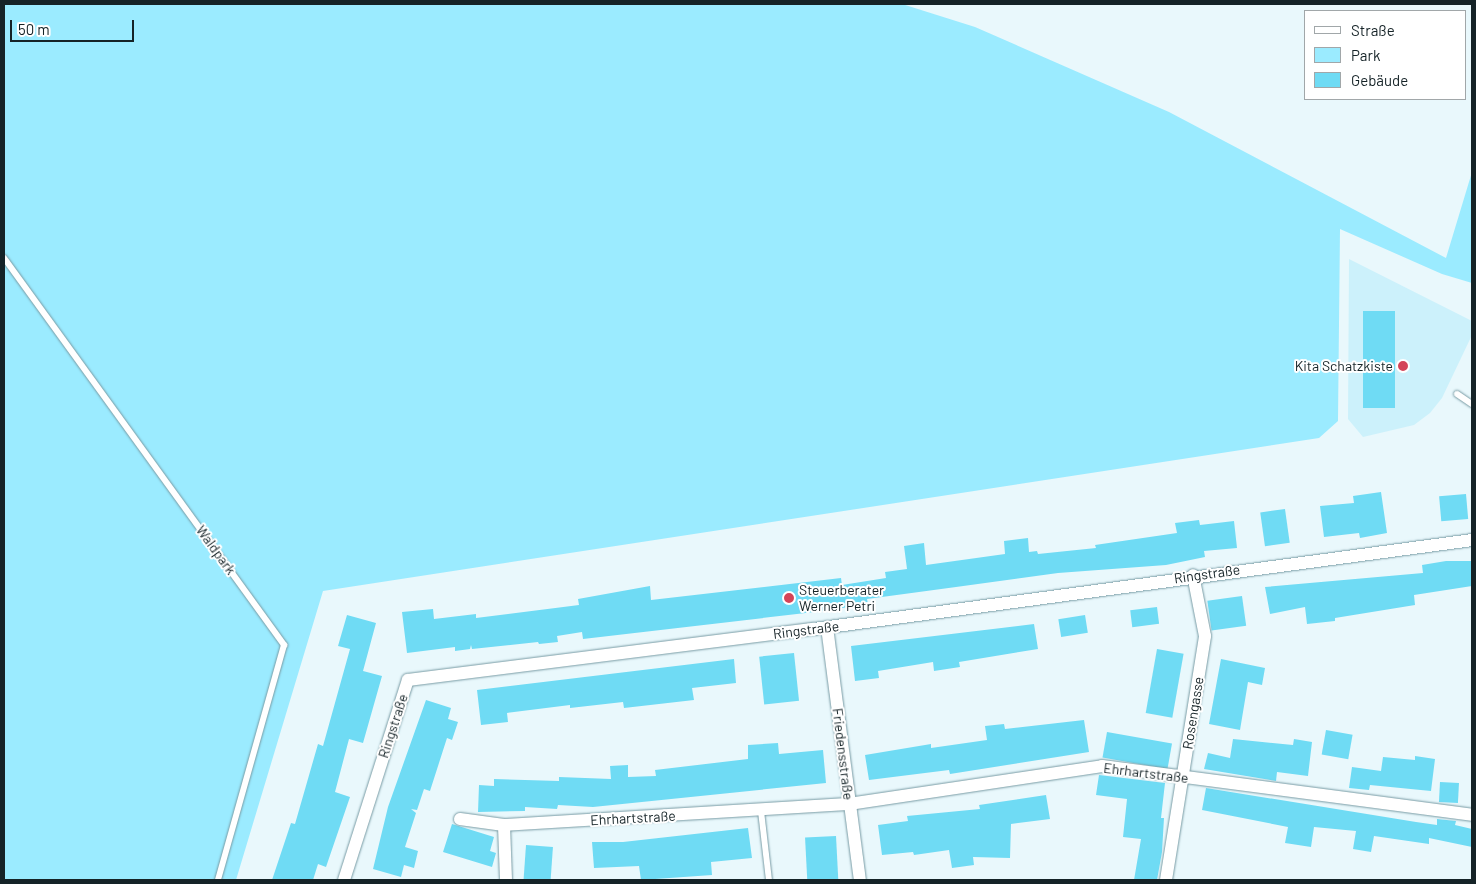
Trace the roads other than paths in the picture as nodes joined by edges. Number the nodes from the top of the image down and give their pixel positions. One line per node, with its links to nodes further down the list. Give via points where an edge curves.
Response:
1 (4, 258): 13 (lane, Waldpark, via 284,645)
2 (1457, 394): 3 (lane)
3 (1472, 404)
4 (1472, 540): 5 (street, Ringstraße)
5 (1193, 576): 6 (street, Ringstraße); 7 (street, Rosengasse, via 1205,636)
6 (827, 627): 8 (street, Friedensstraße); 14 (street, Ringstraße, via 408,680)
7 (1182, 777): 8 (street, Ehrhartstraße, via 1102,766); 10 (street, Ehrhartstraße); 18 (street, Rosengasse)
8 (849, 804): 9 (street, Ehrhartstraße); 17 (street, Friedensstraße)
9 (762, 810): 12 (street, Ehrhartstraße); 16 (lane)
10 (1472, 814)
11 (460, 818): 12 (street, Ehrhartstraße)
12 (504, 825): 15 (street)
13 (218, 880)
14 (344, 880)
15 (506, 880)
16 (769, 880)
17 (860, 880)
18 (1166, 880)

